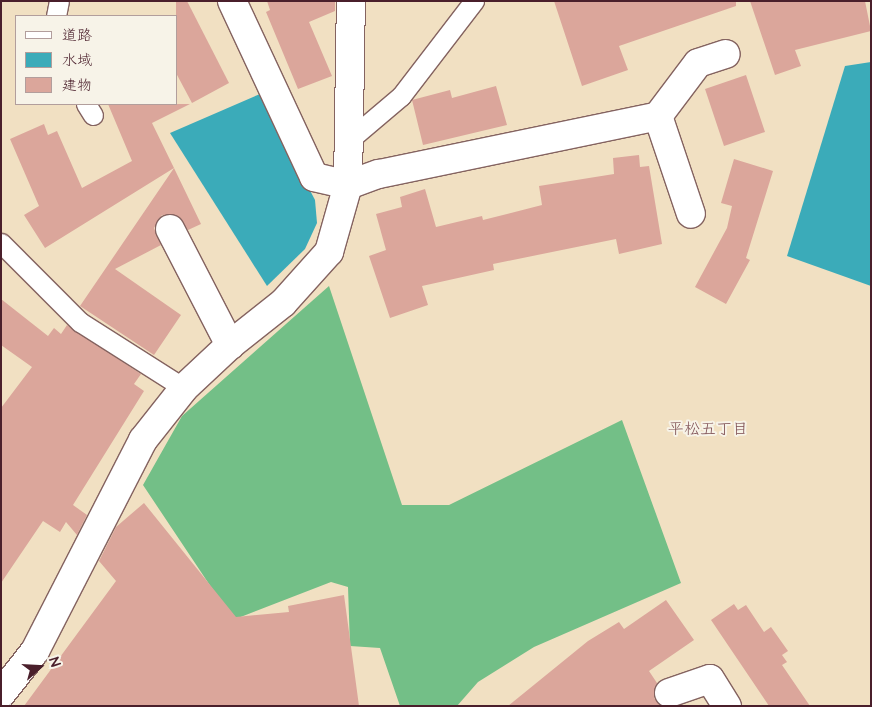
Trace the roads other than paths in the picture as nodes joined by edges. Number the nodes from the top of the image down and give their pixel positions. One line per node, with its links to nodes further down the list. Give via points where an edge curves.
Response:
1 (59, 1): 5 (lane)
2 (232, 1): 9 (street, via 314,177)
3 (351, 1): 8 (street)
4 (474, 1): 8 (lane, via 401,96)
5 (56, 15)
6 (726, 54): 7 (street, via 698,63)
7 (658, 116): 9 (street, via 380,174); 10 (street)
8 (349, 140): 9 (street)
9 (348, 185): 13 (street, via 330,252 283,303)
10 (691, 214)
11 (170, 228): 13 (street)
12 (1, 243): 14 (lane, via 80,322)
13 (230, 345): 14 (street)
14 (184, 388): 15 (street, via 143,440 35,651)
15 (1, 694)
16 (669, 694): 17 (street, via 710,679)
17 (727, 706)

